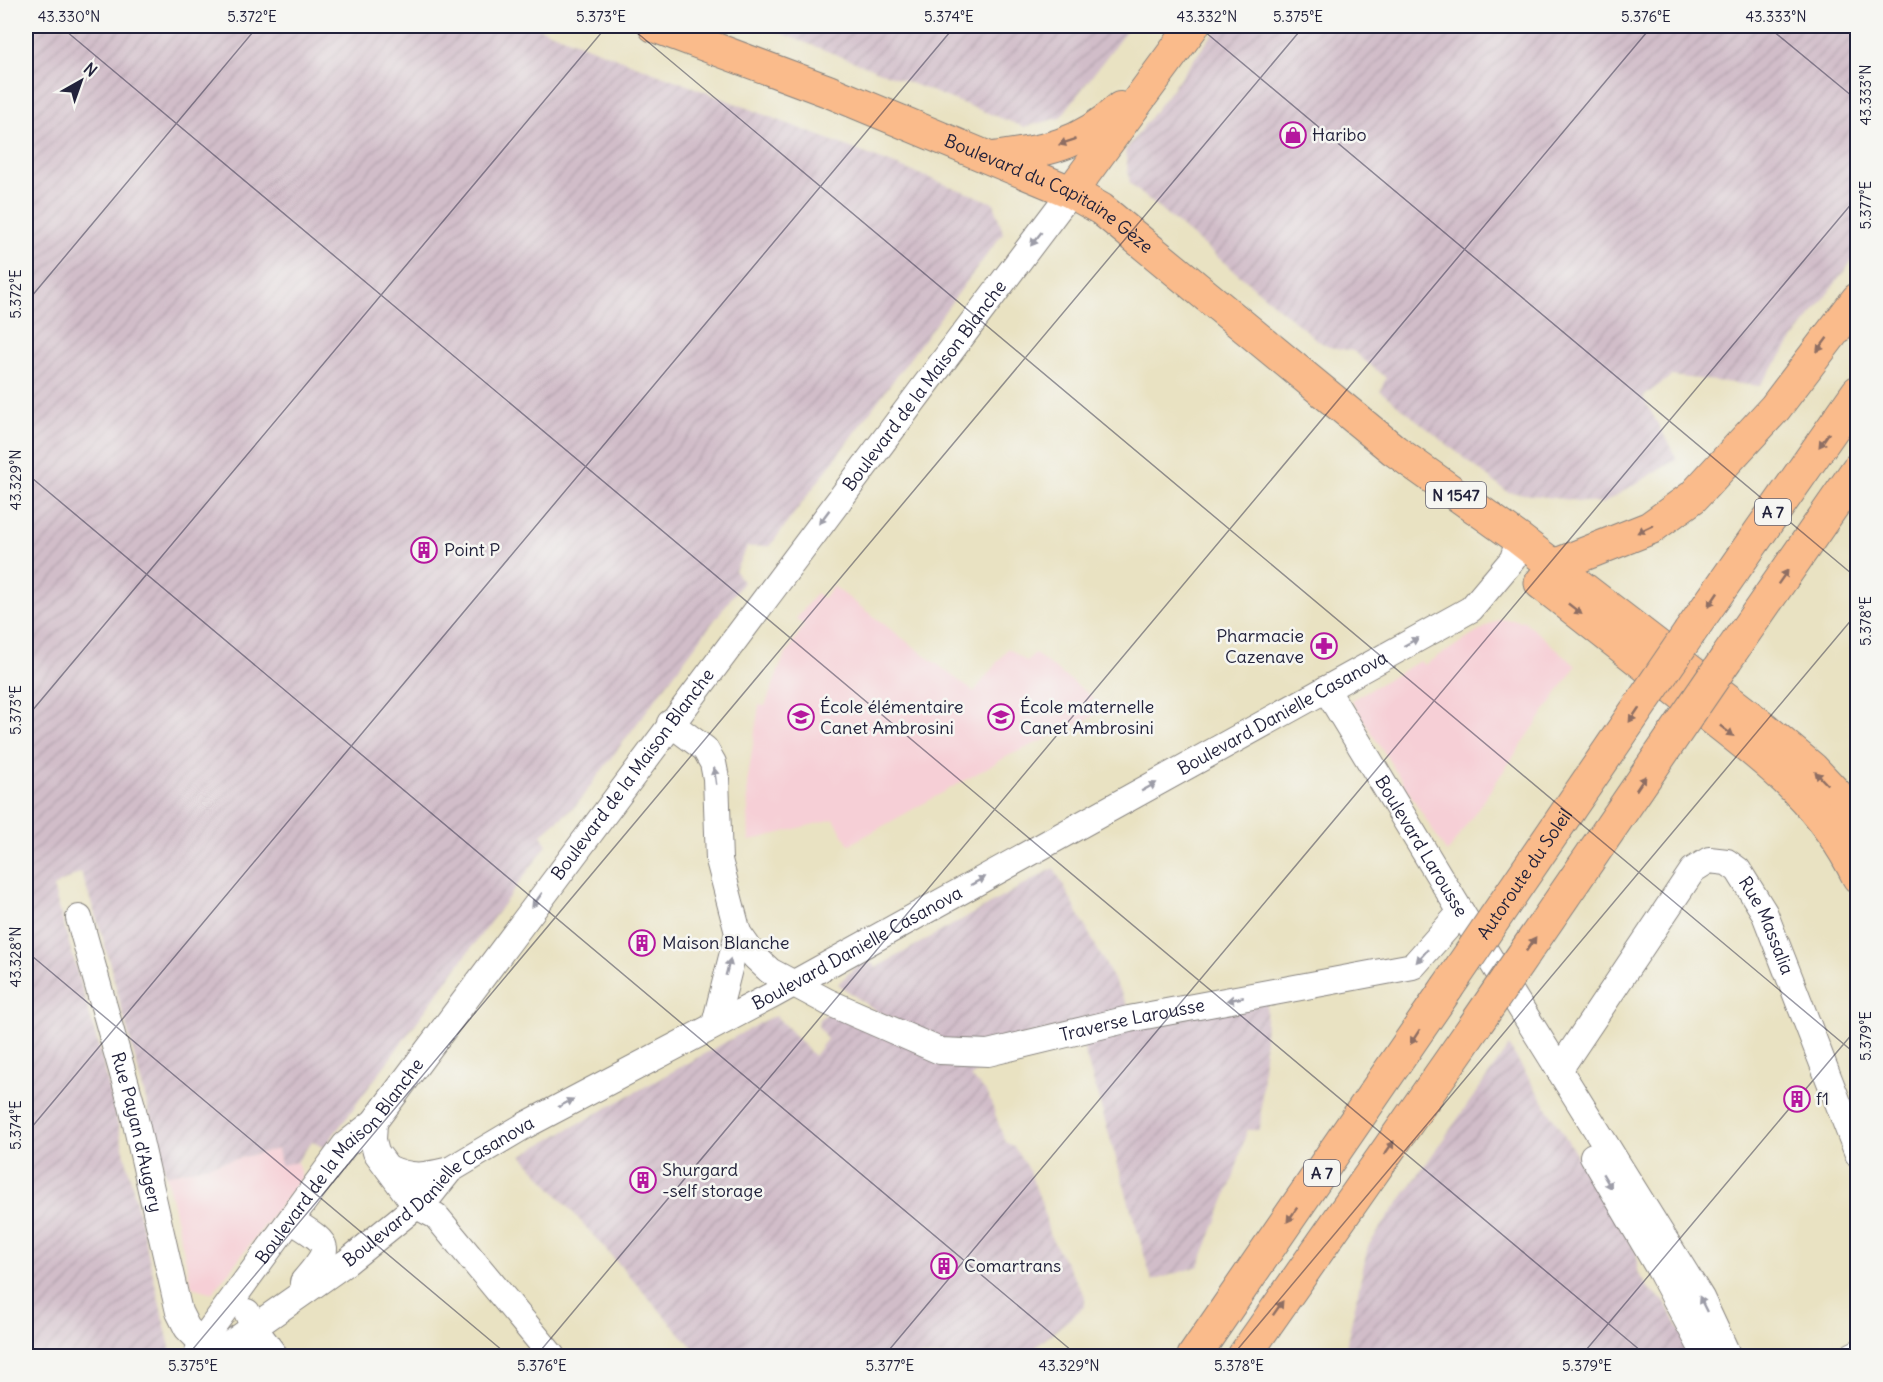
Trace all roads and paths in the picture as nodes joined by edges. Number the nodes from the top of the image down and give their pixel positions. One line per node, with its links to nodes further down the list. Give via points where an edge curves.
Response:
1 (654, 26): 4 (main road, Boulevard du Capitaine Gèze, via 828,90)
2 (1193, 26): 3 (main road)
3 (1162, 68): 4 (main road, one-way to 4, via 1104,123 1074,141); 5 (main road)
4 (992, 158): 5 (main road, Boulevard du Capitaine Gèze)
5 (1071, 192): 9 (main road, Boulevard du Capitaine Gèze / N 1547, via 1101,209); 12 (street, Boulevard de la Maison Blanche, one-way to 12)
6 (1857, 299): 10 (highway, one-way to 10, via 1775,408 1694,497 1650,528)
7 (1857, 392): 35 (highway, Autoroute du Soleil / A 7, one-way to 35, bridge)
8 (1857, 470): 36 (highway, A 7, one-way to 8, bridge)
9 (1516, 549): 10 (main road); 11 (street, Boulevard Danielle Casanova, one-way to 9, via 1471,609)
10 (1547, 574): 13 (main road, one-way to 10, via 1844,802 1812,768 1762,726); 14 (main road, one-way to 14, via 1809,801 1836,837)
11 (1326, 689): 15 (street, Boulevard Larousse); 18 (street, Boulevard Danielle Casanova, one-way to 11)
12 (670, 723): 17 (street, one-way to 12, via 719,860 712,763 705,749); 22 (street, Boulevard de la Maison Blanche, one-way to 22)
13 (1857, 823)
14 (1857, 877)
15 (1461, 912): 18 (street, Traverse Larousse, one-way to 18, via 1413,966 1173,1011 988,1053 940,1052); 20 (street, Boulevard Larousse)
16 (79, 918): 31 (street, Rue Payan d'Augery, via 132,1106 178,1312)
17 (738, 933): 18 (street, Traverse Larousse, via 761,963); 19 (street, one-way to 17)
18 (792, 983): 19 (street, Boulevard Danielle Casanova)
19 (715, 1024): 25 (street, Boulevard Danielle Casanova, one-way to 19)
20 (1538, 1035): 21 (street, Boulevard Larousse); 37 (street, Boulevard Larousse, one-way to 37, via 1542,1071)
21 (1559, 1070): 23 (street, Rue Massalia, via 1693,870 1709,860 1727,862 1738,870 1764,912); 38 (street, Boulevard Larousse, one-way to 21, via 1701,1298)
22 (374, 1122): 24 (street, via 376,1152); 27 (street, Boulevard de la Maison Blanche, via 345,1145)
23 (1857, 1155)
24 (388, 1168): 25 (street, via 406,1176); 26 (street)
25 (450, 1170): 26 (street, Boulevard Danielle Casanova, via 431,1194)
26 (415, 1205): 29 (street, Boulevard Danielle Casanova, via 347,1262); 34 (street, via 436,1216)
27 (291, 1220): 28 (street, Boulevard de la Maison Blanche); 29 (street, via 323,1242 324,1257)
28 (274, 1245): 30 (street, via 247,1307); 31 (street, Boulevard de la Maison Blanche)
29 (277, 1311): 30 (street, Boulevard Danielle Casanova)
30 (254, 1328): 31 (street, Boulevard Danielle Casanova); 33 (street)
31 (204, 1352)
32 (1857, 1353): 39 (street)
33 (275, 1356)
34 (552, 1356)
35 (1194, 1356)
36 (1244, 1356)
37 (1706, 1356)
38 (1728, 1356)
39 (1852, 1356)

